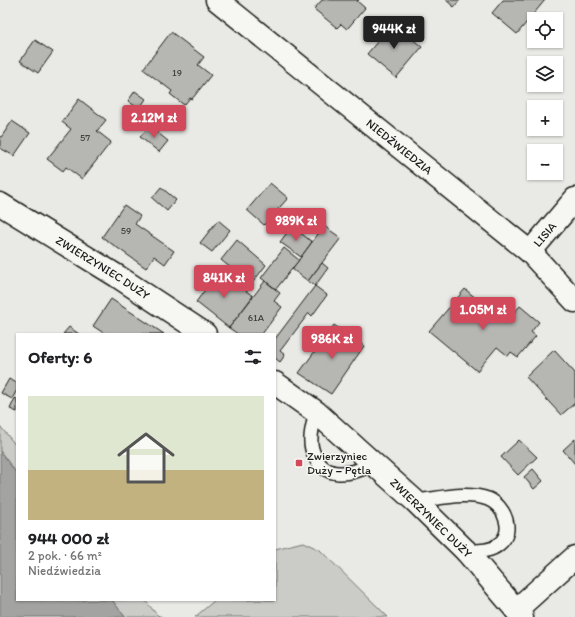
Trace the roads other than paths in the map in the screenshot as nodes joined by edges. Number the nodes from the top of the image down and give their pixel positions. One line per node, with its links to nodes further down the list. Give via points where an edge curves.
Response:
1 (217, 0): 4 (street, NIEDŹWIEDZIA)
2 (575, 199): 4 (street, LISIA)
3 (0, 204): 6 (street, ZWIERZYNIEC DUŻY)
4 (530, 252): 5 (street, NIEDŹWIEDZIA)
5 (575, 301)
6 (203, 333)
7 (276, 384): 8 (street, ZWIERZYNIEC DUŻY)
8 (316, 412): 9 (street, ZWIERZYNIEC DUŻY); 9 (lane, via 311,434 312,452 320,466 333,473 346,474 360,471)
9 (373, 464): 10 (street, ZWIERZYNIEC DUŻY)
10 (415, 501): 11 (street, ZWIERZYNIEC DUŻY); 11 (lane, via 468,495 489,500 501,508 507,520 506,534 499,544 487,550)
11 (466, 551): 13 (street, ZWIERZYNIEC DUŻY)
12 (575, 557): 13 (street)
13 (519, 613)

